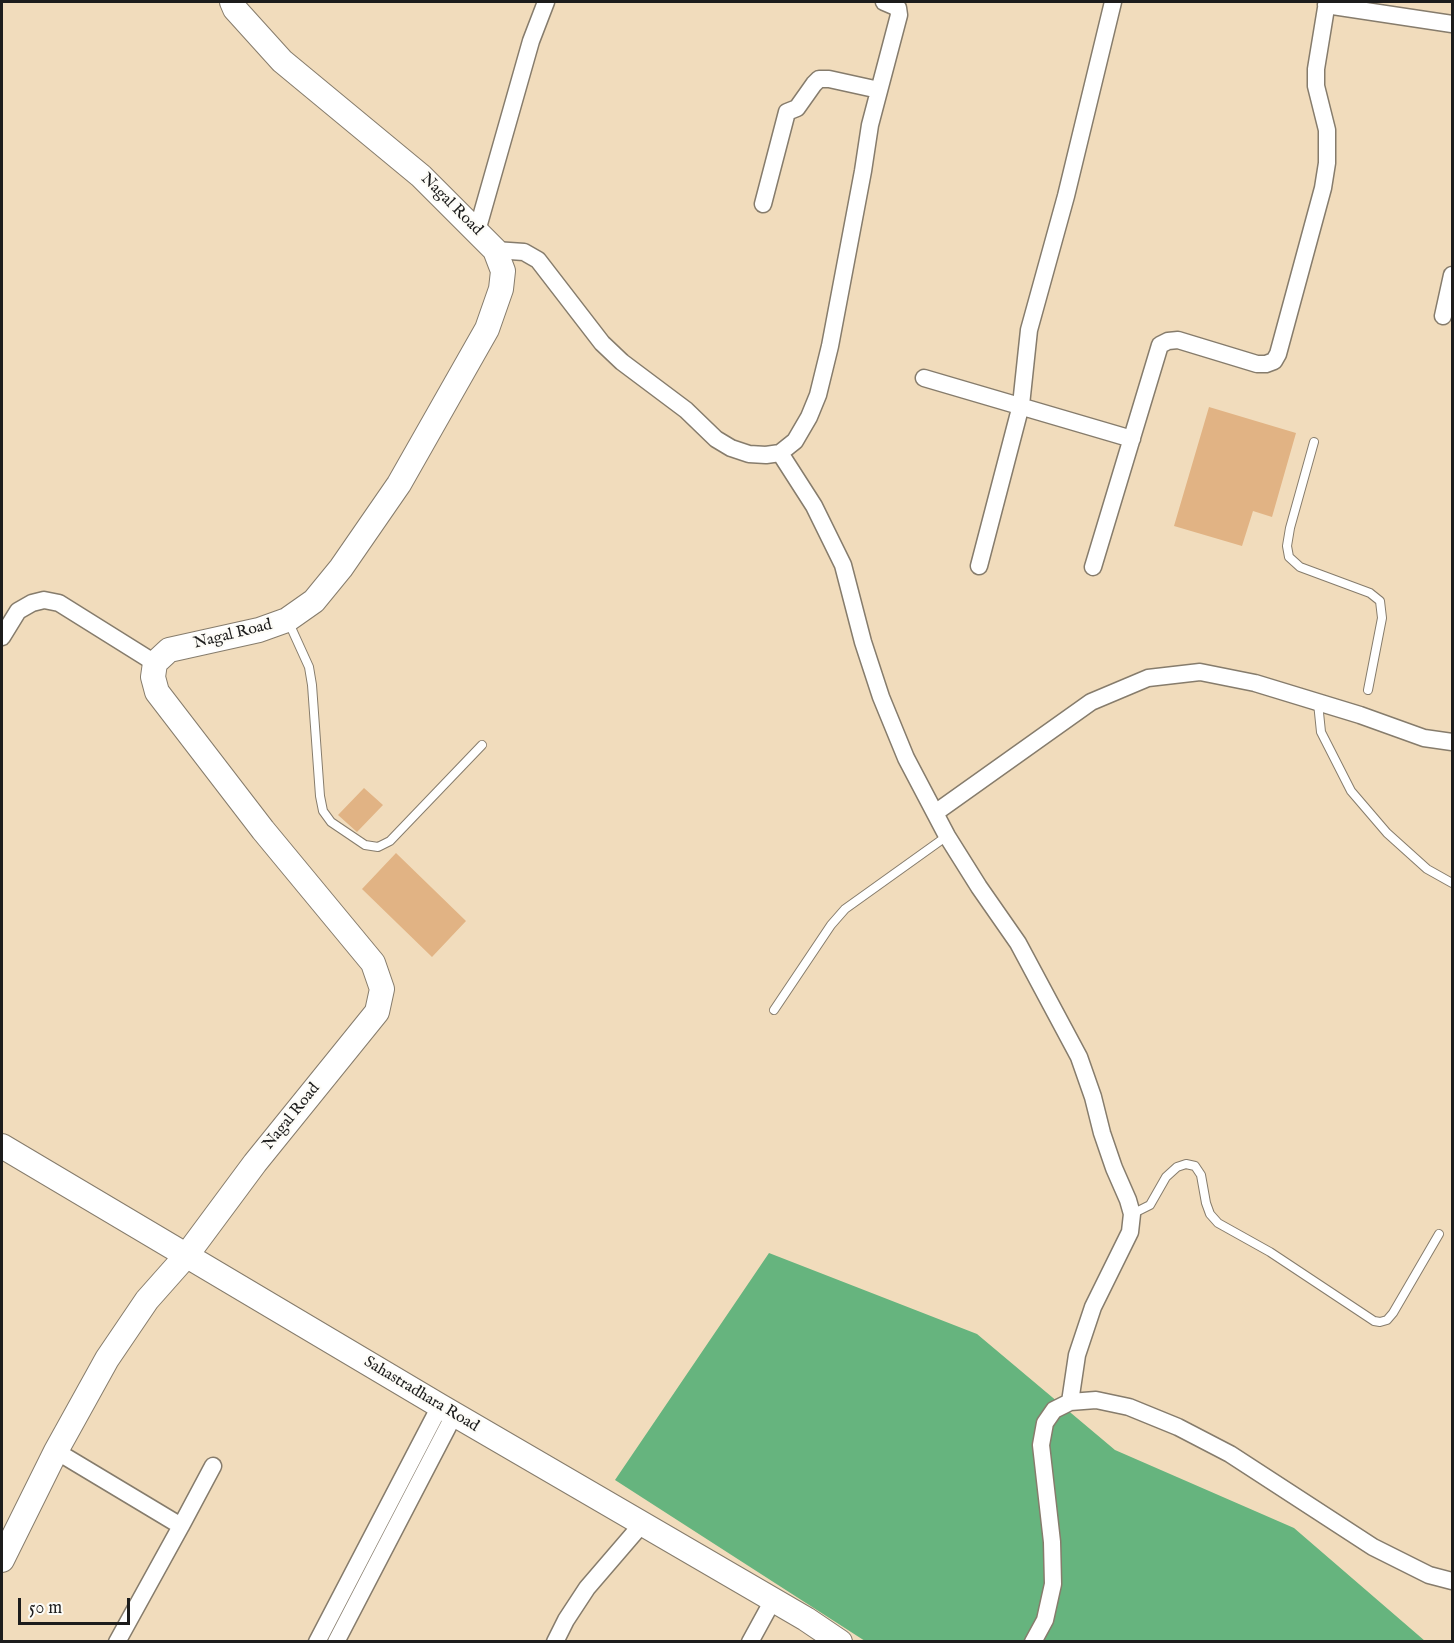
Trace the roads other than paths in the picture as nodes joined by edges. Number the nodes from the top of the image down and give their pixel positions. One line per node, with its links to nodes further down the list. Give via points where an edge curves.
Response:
1 (232, 2): 9 (main road, Nagal Road, via 282,61 421,176)
2 (546, 2): 9 (street)
3 (884, 2): 7 (street, via 898,8 899,15)
4 (1113, 2): 14 (street, via 1029,330)
5 (1327, 3): 6 (street); 15 (street, via 1316,69 1316,86 1327,130 1327,163 1278,354 1274,361 1257,364 1178,340 1160,345)
6 (1452, 24)
7 (879, 90): 8 (street, via 819,79 797,108 787,112); 17 (street, via 818,395 795,441)
8 (763, 204)
9 (477, 231): 10 (main road, Nagal Road)
10 (495, 249): 17 (street, via 525,252 538,260 602,343 716,439 749,454); 20 (main road, Nagal Road, via 503,271 487,329 399,484 314,601)
11 (1452, 275): 12 (street)
12 (1443, 316)
13 (924, 378): 14 (street)
14 (1021, 405): 15 (street); 18 (street)
15 (1132, 439): 19 (street)
16 (1314, 442): 23 (lane, via 1290,528 1289,557 1300,567 1370,592 1380,601 1383,618)
17 (780, 453): 27 (street, via 814,506 843,565 881,697 906,758)
18 (979, 566)
19 (1093, 567)
20 (287, 620): 22 (main road, Nagal Road, via 260,630 169,650); 26 (lane, via 309,667 323,811 331,822 365,845 378,847 390,841)
21 (2, 637): 22 (street, via 18,611 44,600 59,603)
22 (155, 663): 34 (main road, Nagal Road, via 157,692 263,830 373,963 382,989 378,1012 255,1163)
23 (1368, 690)
24 (1318, 703): 25 (street, via 1362,710 1424,738); 27 (street, via 1256,683 1200,672 1148,678 1091,702); 29 (lane, via 1321,732 1351,791 1427,869)
25 (1452, 742)
26 (482, 745)
27 (935, 813): 28 (street)
28 (947, 836): 30 (lane, via 845,909); 32 (street, via 1018,943 1079,1057)
29 (1452, 882)
30 (774, 1010)
31 (4, 1152): 34 (main road, Sahastradhara Road)
32 (1132, 1214): 33 (lane, via 1150,1205 1166,1177 1177,1167 1195,1166 1201,1175 1210,1214 1218,1223 1380,1322 1392,1313); 35 (street, via 1130,1232 1093,1306 1077,1355)
33 (1439, 1234)
34 (186, 1256): 36 (main road, Sahastradhara Road); 37 (main road, Nagal Road, via 147,1300 106,1359)
35 (1070, 1402): 42 (street, via 1095,1400 1129,1407 1178,1426 1230,1454 1374,1547 1430,1575); 50 (street, via 1054,1410 1045,1423 1041,1445 1053,1584 1045,1620)
36 (447, 1410): 39 (main road, Sahastradhara Road); 45 (street); 46 (street)
37 (56, 1451): 40 (street); 41 (main road, Nagal Road)
38 (213, 1466): 40 (street)
39 (642, 1524): 43 (main road, Sahastradhara Road); 47 (street, via 587,1588)
40 (181, 1526): 44 (street)
41 (2, 1560)
42 (1452, 1581)
43 (773, 1600): 48 (street); 49 (main road, Sahastradhara Road)
44 (117, 1641)
45 (317, 1641)
46 (336, 1641)
47 (555, 1641)
48 (750, 1641)
49 (840, 1641)
50 (1033, 1641)

